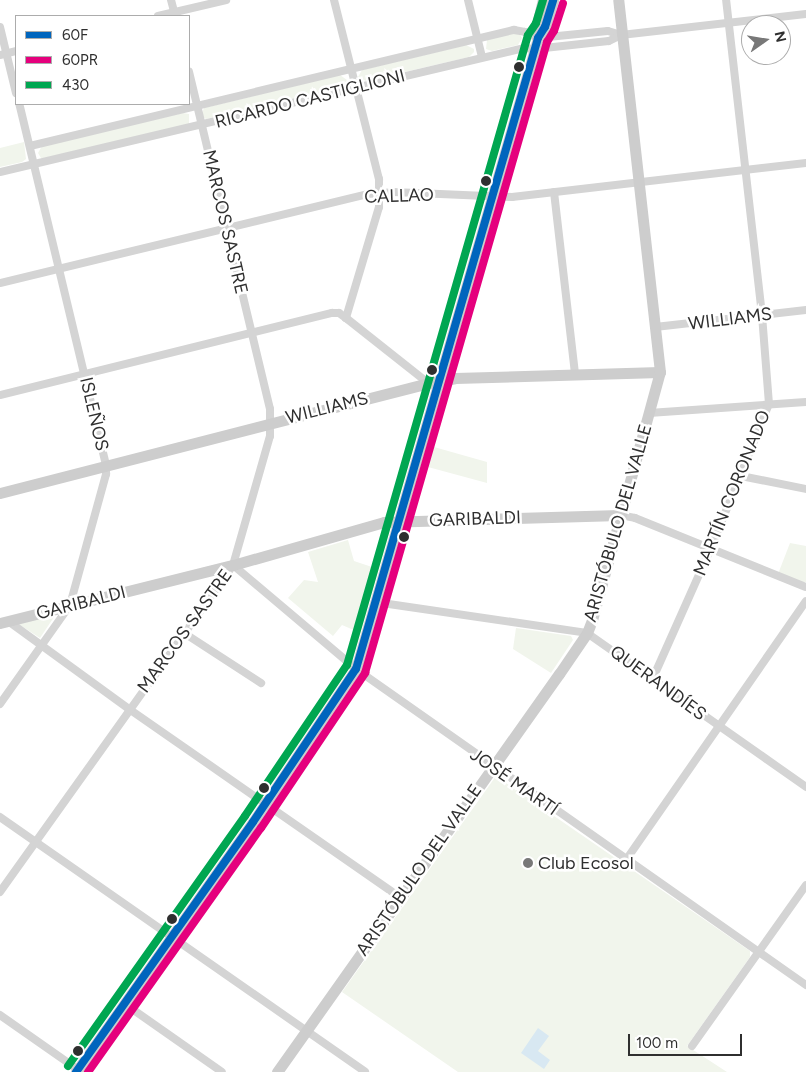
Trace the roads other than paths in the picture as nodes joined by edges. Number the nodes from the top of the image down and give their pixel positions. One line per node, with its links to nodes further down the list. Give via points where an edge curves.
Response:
1 (171, 0): 9 (street)
2 (226, 0): 9 (street)
3 (334, 0): 18 (street)
4 (468, 0): 14 (street)
5 (543, 0): 15 (street, via 537,25)
6 (553, 0): 15 (street)
7 (618, 0): 13 (street, ARISTÓBULO DEL VALLE)
8 (726, 0): 11 (street, MARTÍN CORONADO)
9 (174, 14)
10 (806, 14): 11 (street, RICARDO CASTIGLIONI)
11 (728, 23): 13 (street, RICARDO CASTIGLIONI); 28 (street, MARTÍN CORONADO)
12 (0, 27): 16 (street)
13 (621, 35): 15 (street, RICARDO CASTIGLIONI, via 608,31); 30 (street, ARISTÓBULO DEL VALLE)
14 (478, 40): 15 (street, RICARDO CASTIGLIONI, via 514,30 525,32); 17 (street); 18 (street, RICARDO CASTIGLIONI)
15 (537, 44): 17 (street, RICARDO CASTIGLIONI); 33 (street)
16 (3, 54): 21 (street)
17 (482, 57): 20 (street, RICARDO CASTIGLIONI)
18 (351, 70): 20 (street); 23 (street, RICARDO CASTIGLIONI)
19 (190, 76): 23 (street, MARCOS SASTRE)
20 (356, 88): 24 (street, RICARDO CASTIGLIONI); 32 (street)
21 (15, 90)
22 (19, 105): 25 (street, ISLEÑOS)
23 (197, 106): 24 (street, MARCOS SASTRE); 25 (street, RICARDO CASTIGLIONI)
24 (202, 125): 27 (street, RICARDO CASTIGLIONI); 34 (street, MARCOS SASTRE)
25 (30, 146): 27 (street, ISLEÑOS)
26 (806, 163): 28 (street, CALLAO)
27 (34, 164): 29 (street, RICARDO CASTIGLIONI); 35 (street, ISLEÑOS)
28 (745, 170): 30 (street, CALLAO); 38 (street, MARTÍN CORONADO)
29 (0, 172)
30 (639, 181): 31 (street, CALLAO); 40 (street, ARISTÓBULO DEL VALLE)
31 (554, 192): 33 (street, CALLAO); 44 (street)
32 (380, 193): 33 (street, CALLAO); 34 (street, CALLAO); 39 (street, via 379,207)
33 (492, 197): 45 (street)
34 (227, 228): 35 (street, CALLAO); 41 (street, MARCOS SASTRE)
35 (60, 269): 36 (street, CALLAO); 43 (street, ISLEÑOS)
36 (0, 284)
37 (806, 310): 38 (street, WILLIAMS)
38 (762, 315): 40 (street, WILLIAMS); 48 (street, MARTÍN CORONADO)
39 (346, 318): 41 (street, via 332,313); 45 (street)
40 (655, 328): 42 (street, ARISTÓBULO DEL VALLE)
41 (251, 333): 43 (street); 50 (street, MARCOS SASTRE, via 270,409)
42 (660, 372): 44 (street, WILLIAMS); 49 (street, ARISTÓBULO DEL VALLE)
43 (85, 374): 46 (street); 51 (street, ISLEÑOS)
44 (575, 374): 45 (street, WILLIAMS, via 455,378)
45 (433, 382): 50 (street, WILLIAMS); 56 (street)
46 (0, 395)
47 (806, 402): 48 (street)
48 (769, 404): 49 (street); 52 (street, MARTÍN CORONADO)
49 (649, 413): 55 (street, ARISTÓBULO DEL VALLE)
50 (270, 423): 51 (street, WILLIAMS); 58 (street, MARCOS SASTRE, via 270,436)
51 (106, 465): 54 (street, WILLIAMS); 62 (street, ISLEÑOS)
52 (741, 476): 53 (street); 57 (street, MARTÍN CORONADO)
53 (806, 489)
54 (0, 493)
55 (620, 515): 56 (street, GARIBALDI); 57 (street, GARIBALDI); 65 (street, ARISTÓBULO DEL VALLE)
56 (399, 522): 58 (street, GARIBALDI, via 384,522); 61 (street)
57 (711, 548): 59 (street, GARIBALDI); 68 (street, MARTÍN CORONADO)
58 (233, 565): 62 (street, GARIBALDI); 64 (street, MARCOS SASTRE); 67 (street, JOSÉ MARTÍ)
59 (804, 585)
60 (806, 601): 72 (street)
61 (376, 602): 65 (street, QUERANDÍES); 67 (street)
62 (70, 605): 63 (street, GARIBALDI); 66 (street, ISLEÑOS)
63 (4, 622): 66 (street)
64 (184, 633): 69 (street); 71 (street, MARCOS SASTRE)
65 (587, 633): 68 (street, QUERANDÍES); 73 (street, ARISTÓBULO DEL VALLE)
66 (41, 646): 70 (street, ISLEÑOS); 71 (street)
67 (356, 669): 73 (street, JOSÉ MARTÍ); 75 (street)
68 (653, 678): 72 (street, QUERANDÍES)
69 (261, 683)
70 (0, 704)
71 (129, 709): 75 (street); 77 (street, MARCOS SASTRE)
72 (718, 726): 74 (street, QUERANDÍES); 78 (street)
73 (492, 766): 78 (street, JOSÉ MARTÍ); 81 (street, ARISTÓBULO DEL VALLE)
74 (806, 787)
75 (265, 804): 81 (street); 82 (street)
76 (0, 816): 77 (street)
77 (35, 842): 80 (street, MARCOS SASTRE); 82 (street)
78 (626, 860): 83 (street, JOSÉ MARTÍ)
79 (806, 885): 83 (street)
80 (0, 892)
81 (401, 898): 87 (street, ARISTÓBULO DEL VALLE)
82 (172, 938): 85 (street); 87 (street)
83 (758, 953): 84 (street, JOSÉ MARTÍ); 88 (street)
84 (806, 985)
85 (125, 1004): 89 (street); 90 (street)
86 (0, 1015): 89 (street)
87 (306, 1032): 91 (street, ARISTÓBULO DEL VALLE); 92 (street)
88 (692, 1046)
89 (78, 1071)
90 (222, 1072)
91 (277, 1072)
92 (365, 1072)

